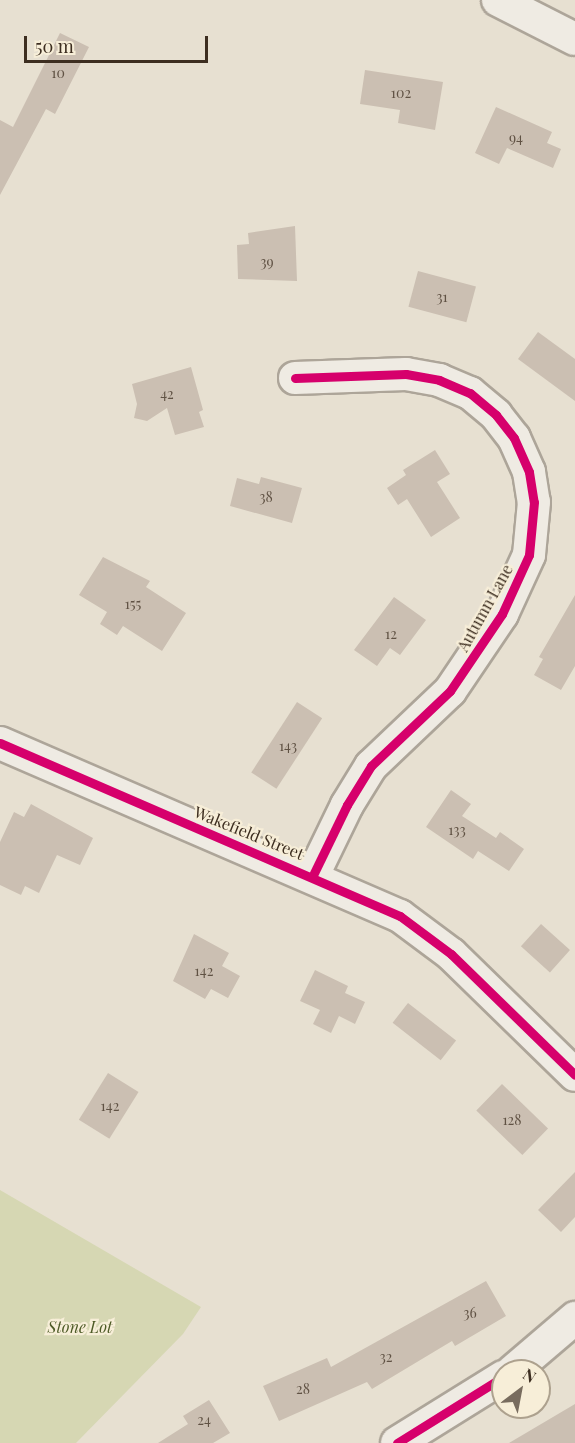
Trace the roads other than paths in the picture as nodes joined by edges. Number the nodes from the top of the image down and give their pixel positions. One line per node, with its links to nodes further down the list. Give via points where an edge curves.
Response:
1 (498, 0): 2 (street)
2 (575, 39)
3 (295, 378): 5 (street, Autumn Lane, via 406,374 439,380 470,393 496,415 514,438 529,472 534,502 529,555 502,614 450,691 371,766)
4 (0, 743): 5 (street, Wakefield Street)
5 (313, 875): 6 (street, Wakefield Street, via 400,916 431,936)
6 (575, 1075)
7 (575, 1318): 8 (street)
8 (527, 1359)
9 (491, 1384): 10 (street)
10 (397, 1443)

